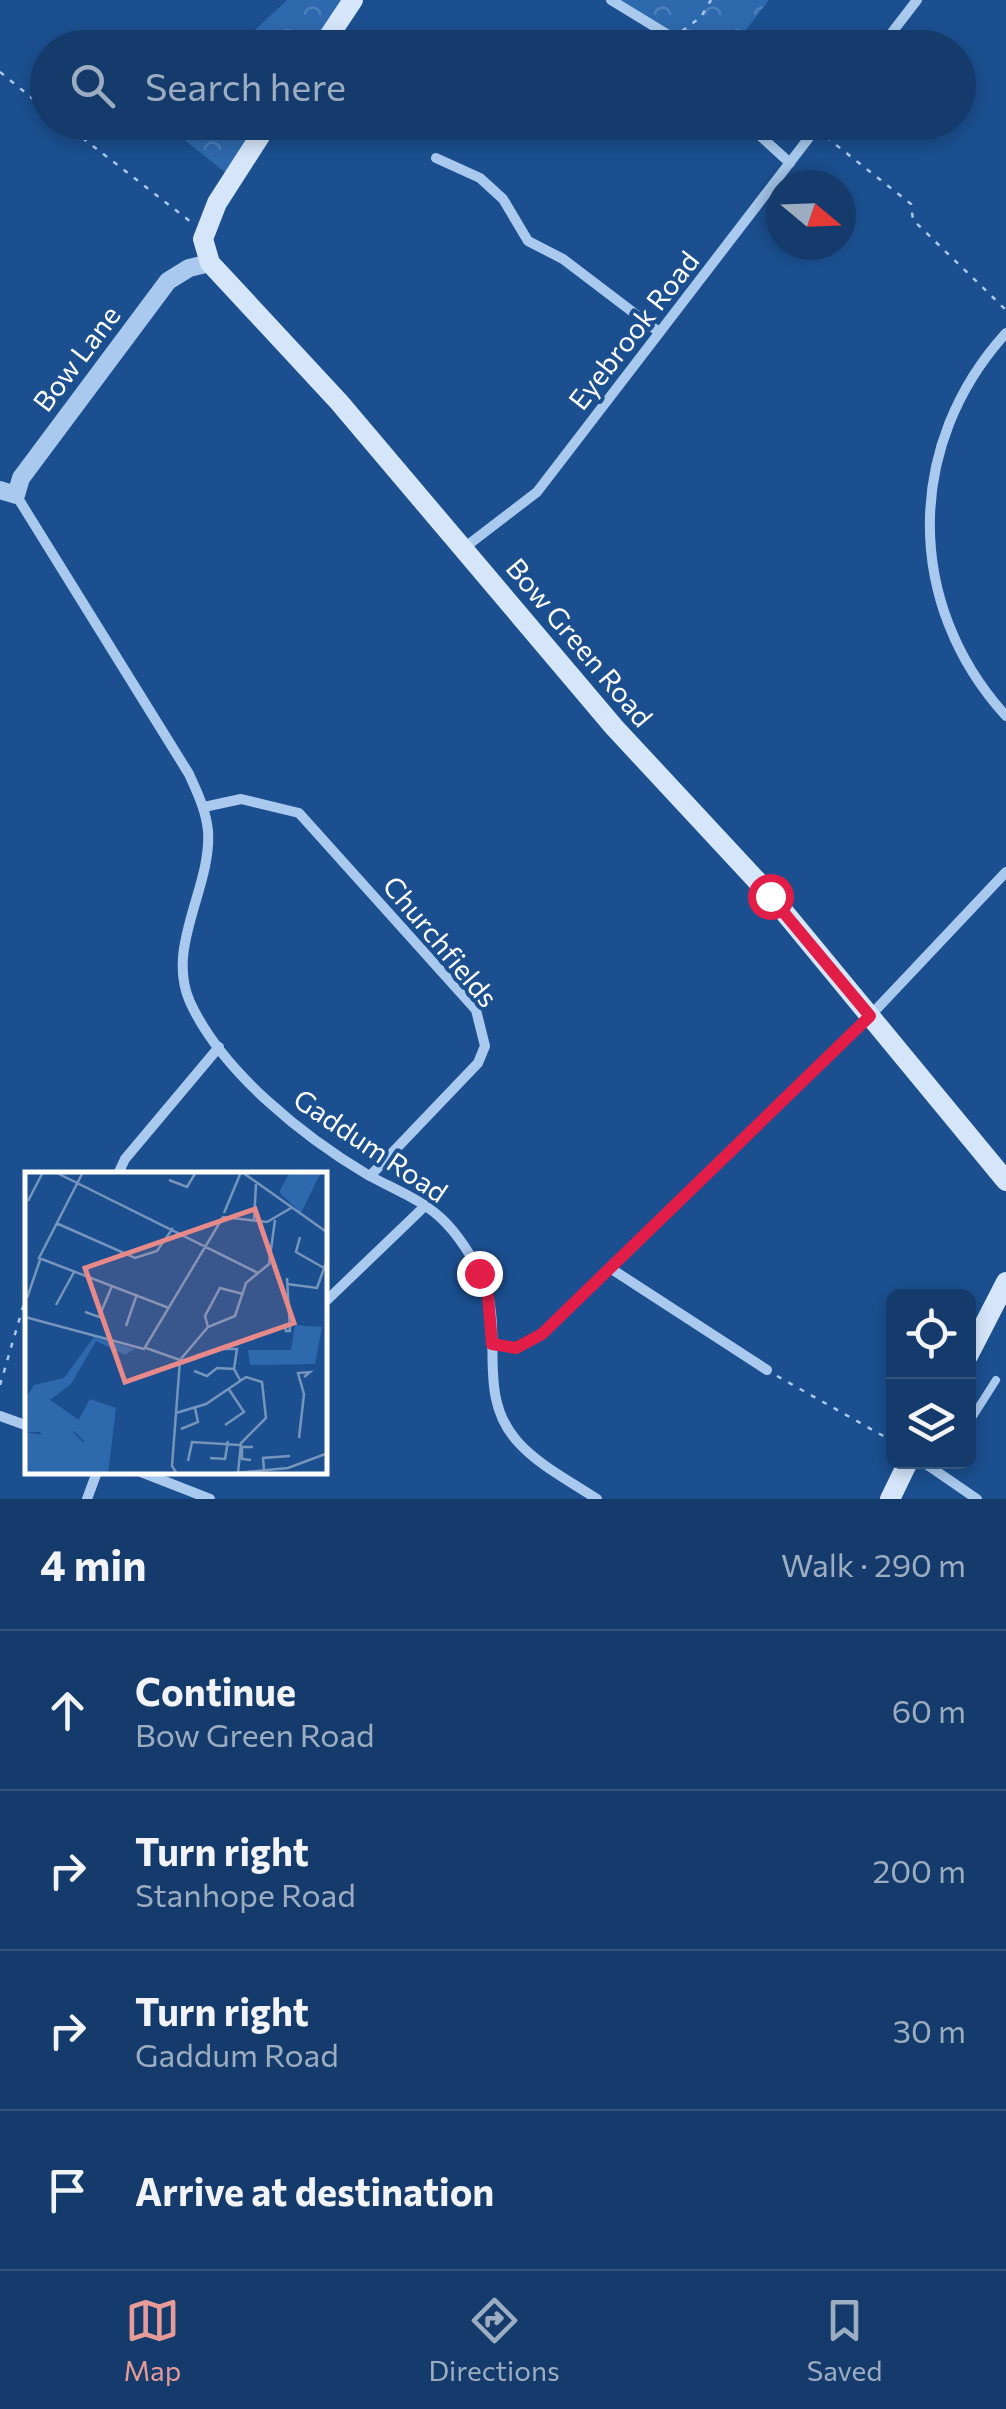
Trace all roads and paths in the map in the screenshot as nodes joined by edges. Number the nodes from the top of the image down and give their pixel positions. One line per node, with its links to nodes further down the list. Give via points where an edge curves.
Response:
1 (353, 0): 5 (main road)
2 (611, 0): 6 (street)
3 (711, 0): 7 (path)
4 (918, 0): 8 (street)
5 (333, 30)
6 (655, 30)
7 (689, 30)
8 (894, 30)
9 (0, 72): 10 (path)
10 (30, 96)
11 (86, 140): 18 (path)
12 (257, 140): 18 (main road)
13 (765, 140): 17 (street)
14 (808, 140): 17 (street, Eyebrook Road)
15 (835, 140): 20 (path, via 910,204 913,220)
16 (436, 158): 21 (street, via 480,178 503,199 528,241 563,259)
17 (790, 163): 21 (street, Eyebrook Road)
18 (206, 232): 19 (main road)
19 (210, 262): 23 (street, Bow Lane, via 168,281); 24 (main road, Bow Green Road)
20 (1006, 310)
21 (659, 332): 24 (street, Eyebrook Road, via 537,492)
22 (1006, 333): 25 (street, via 964,385 948,418 929,504 934,578 946,612 974,676)
23 (8, 493): 26 (street, Gaddum Road)
24 (464, 548): 28 (main road, Bow Green Road)
25 (1006, 716)
26 (204, 807): 29 (street, Gaddum Road, via 206,856 182,964 188,999); 31 (street, Churchfields, via 241,800 299,813 476,1010 485,1046 478,1063)
27 (1006, 872): 28 (street)
28 (870, 1016): 32 (main road, Bow Green Road); 34 (street)
29 (219, 1047): 30 (street); 31 (street, Gaddum Road, via 276,1108)
30 (119, 1172)
31 (370, 1176): 33 (street, Gaddum Road)
32 (1006, 1182)
33 (426, 1206): 36 (street); 39 (street, Gaddum Road, via 447,1224 479,1273)
34 (610, 1268): 39 (street, via 542,1334 516,1348); 40 (street)
35 (1006, 1282): 38 (main road)
36 (328, 1299)
37 (25, 1300): 42 (path)
38 (976, 1340)
39 (492, 1344): 53 (street, Gaddum Road, via 496,1404 505,1424 537,1460)
40 (768, 1370): 44 (path)
41 (996, 1380): 43 (lane)
42 (0, 1385)
43 (976, 1411)
44 (886, 1437)
45 (905, 1469): 54 (main road)
46 (931, 1469): 50 (street)
47 (940, 1469): 50 (lane)
48 (96, 1474): 51 (street)
49 (147, 1474): 52 (street)
50 (937, 1474): 55 (street)
51 (86, 1499)
52 (210, 1499)
53 (596, 1499)
54 (890, 1499)
55 (977, 1499)

